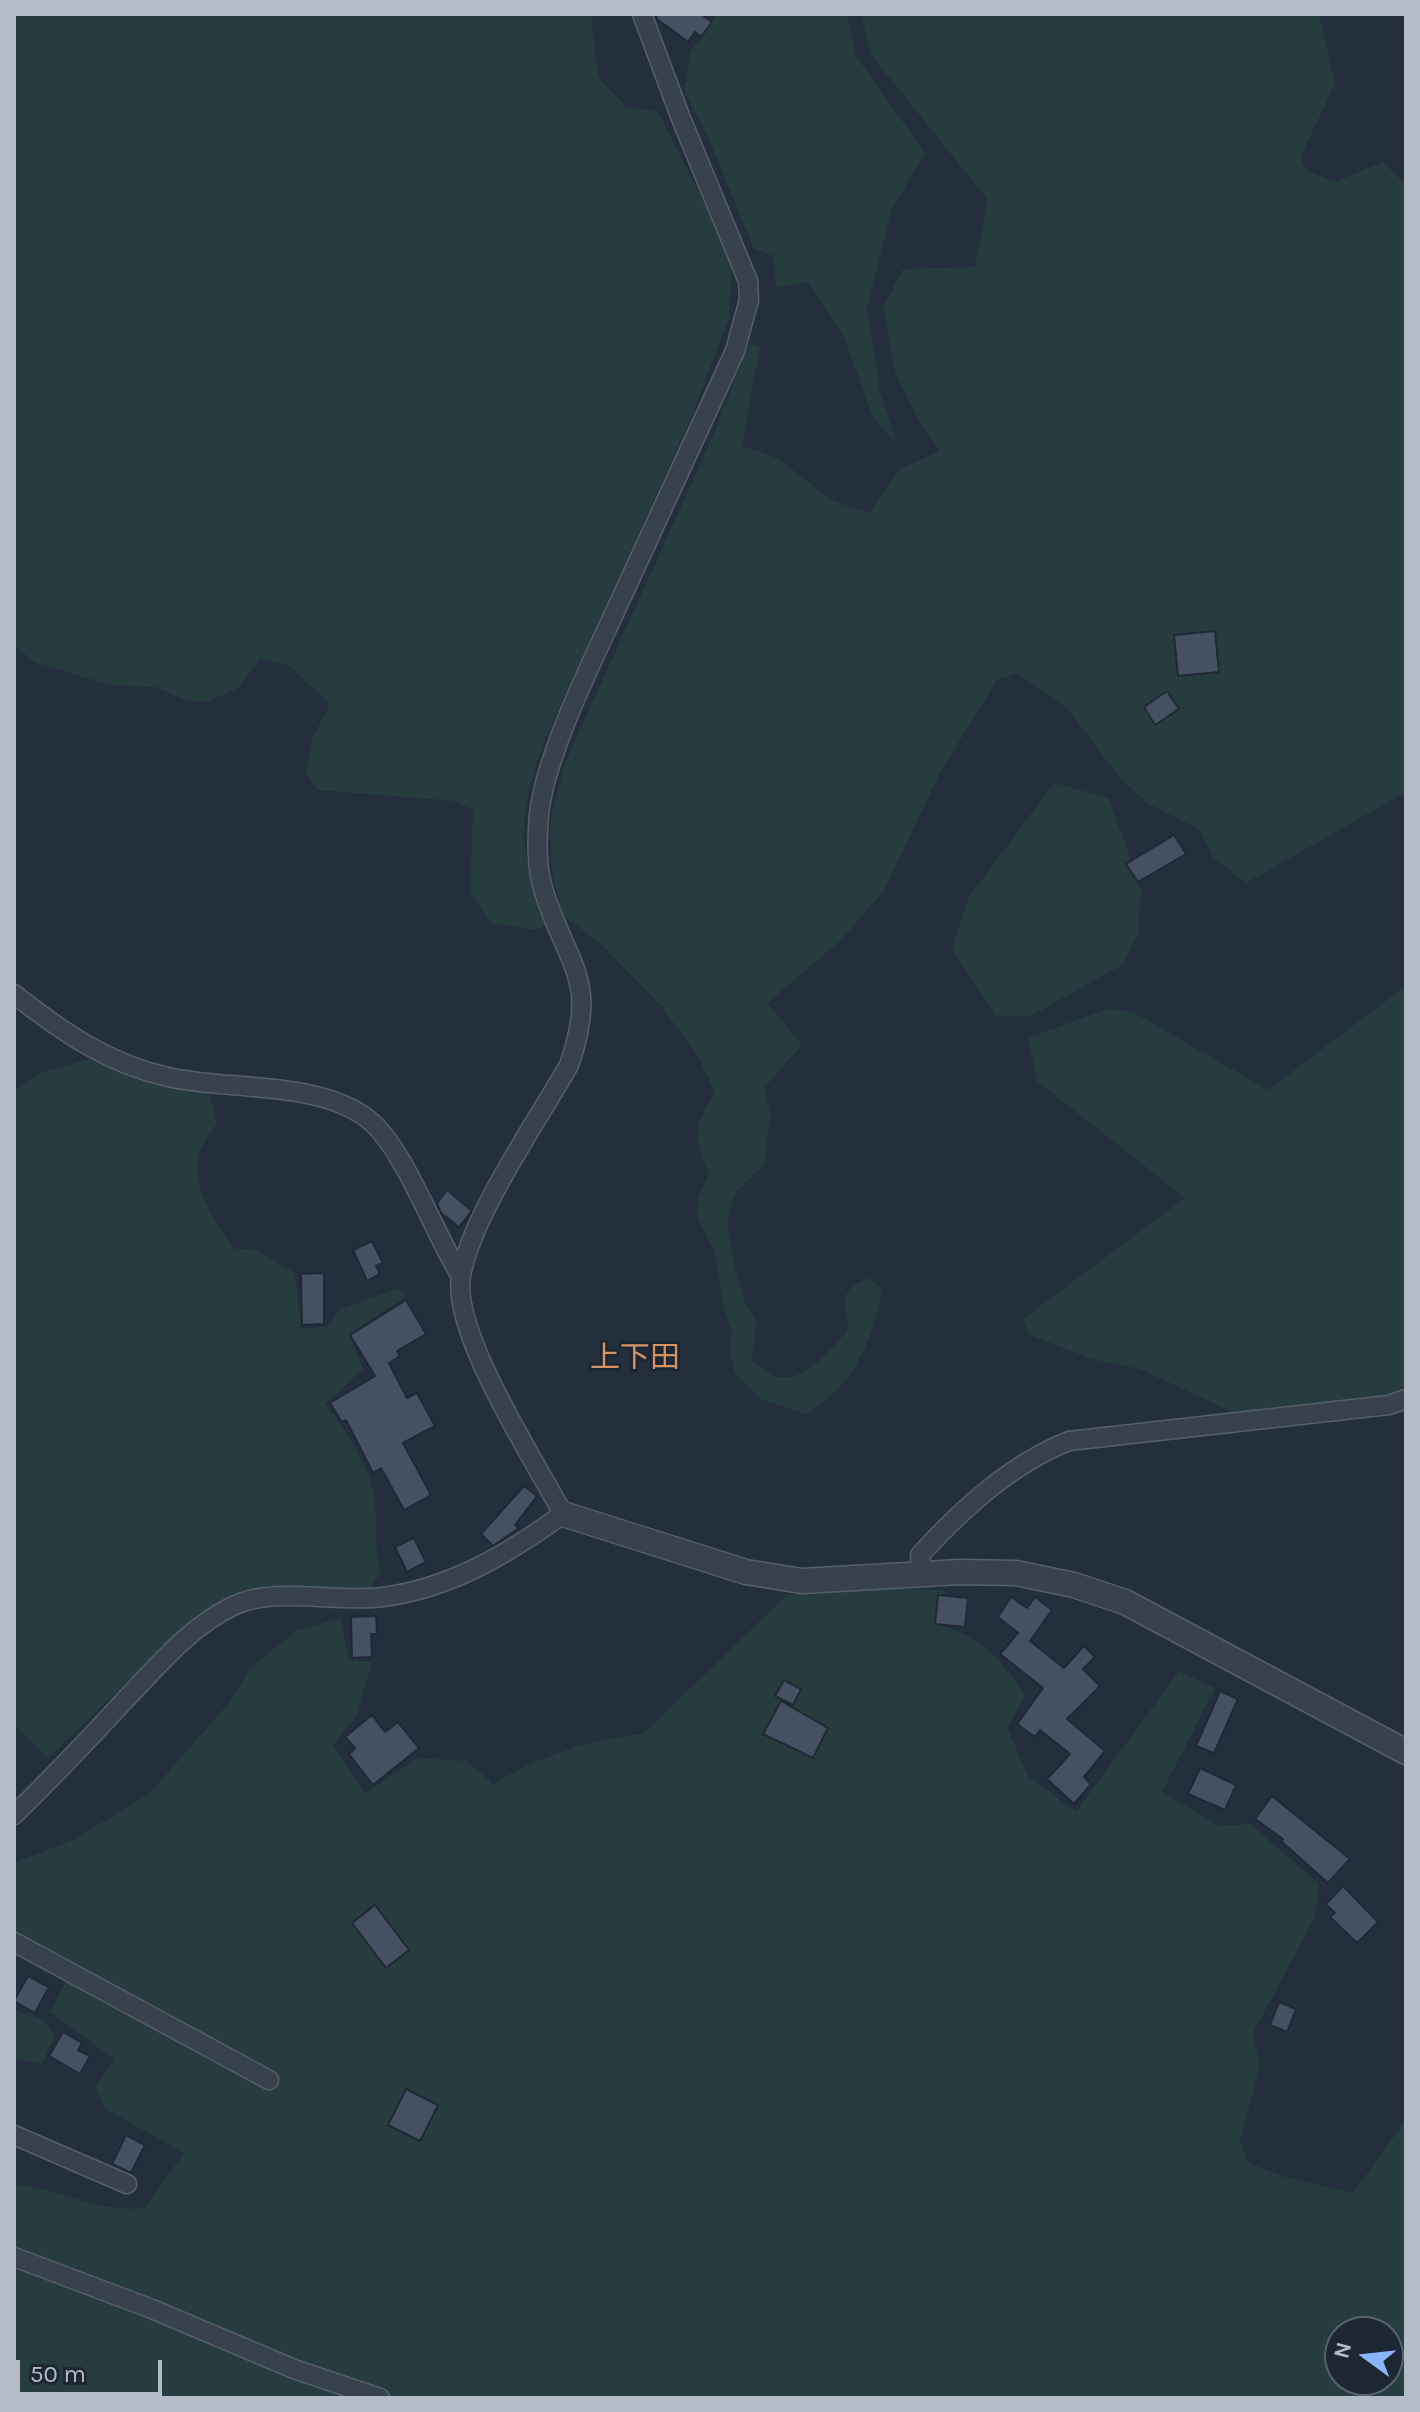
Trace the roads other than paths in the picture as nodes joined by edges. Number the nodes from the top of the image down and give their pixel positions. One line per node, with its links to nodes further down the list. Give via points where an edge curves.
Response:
1 (642, 14): 3 (street, via 739,253 749,300 735,351 587,672 539,811 538,860 545,893 581,984 578,1040 569,1065 486,1208)
2 (14, 994): 3 (street, via 87,1048 164,1077 301,1093 351,1108 390,1144)
3 (461, 1276): 5 (street, via 476,1351)
4 (1406, 1399): 6 (street, via 1069,1441 1040,1452 947,1525 920,1555)
5 (563, 1514): 6 (street, via 760,1574 802,1581); 8 (street, via 516,1548 465,1575 422,1588 383,1597 235,1604 171,1652)
6 (921, 1575): 7 (street, via 1016,1573 1125,1602)
7 (1406, 1752)
8 (14, 1815)
9 (14, 1942): 10 (street)
10 (269, 2080)
11 (14, 2135): 12 (street)
12 (127, 2184)
13 (14, 2257): 14 (street)
14 (380, 2398)

